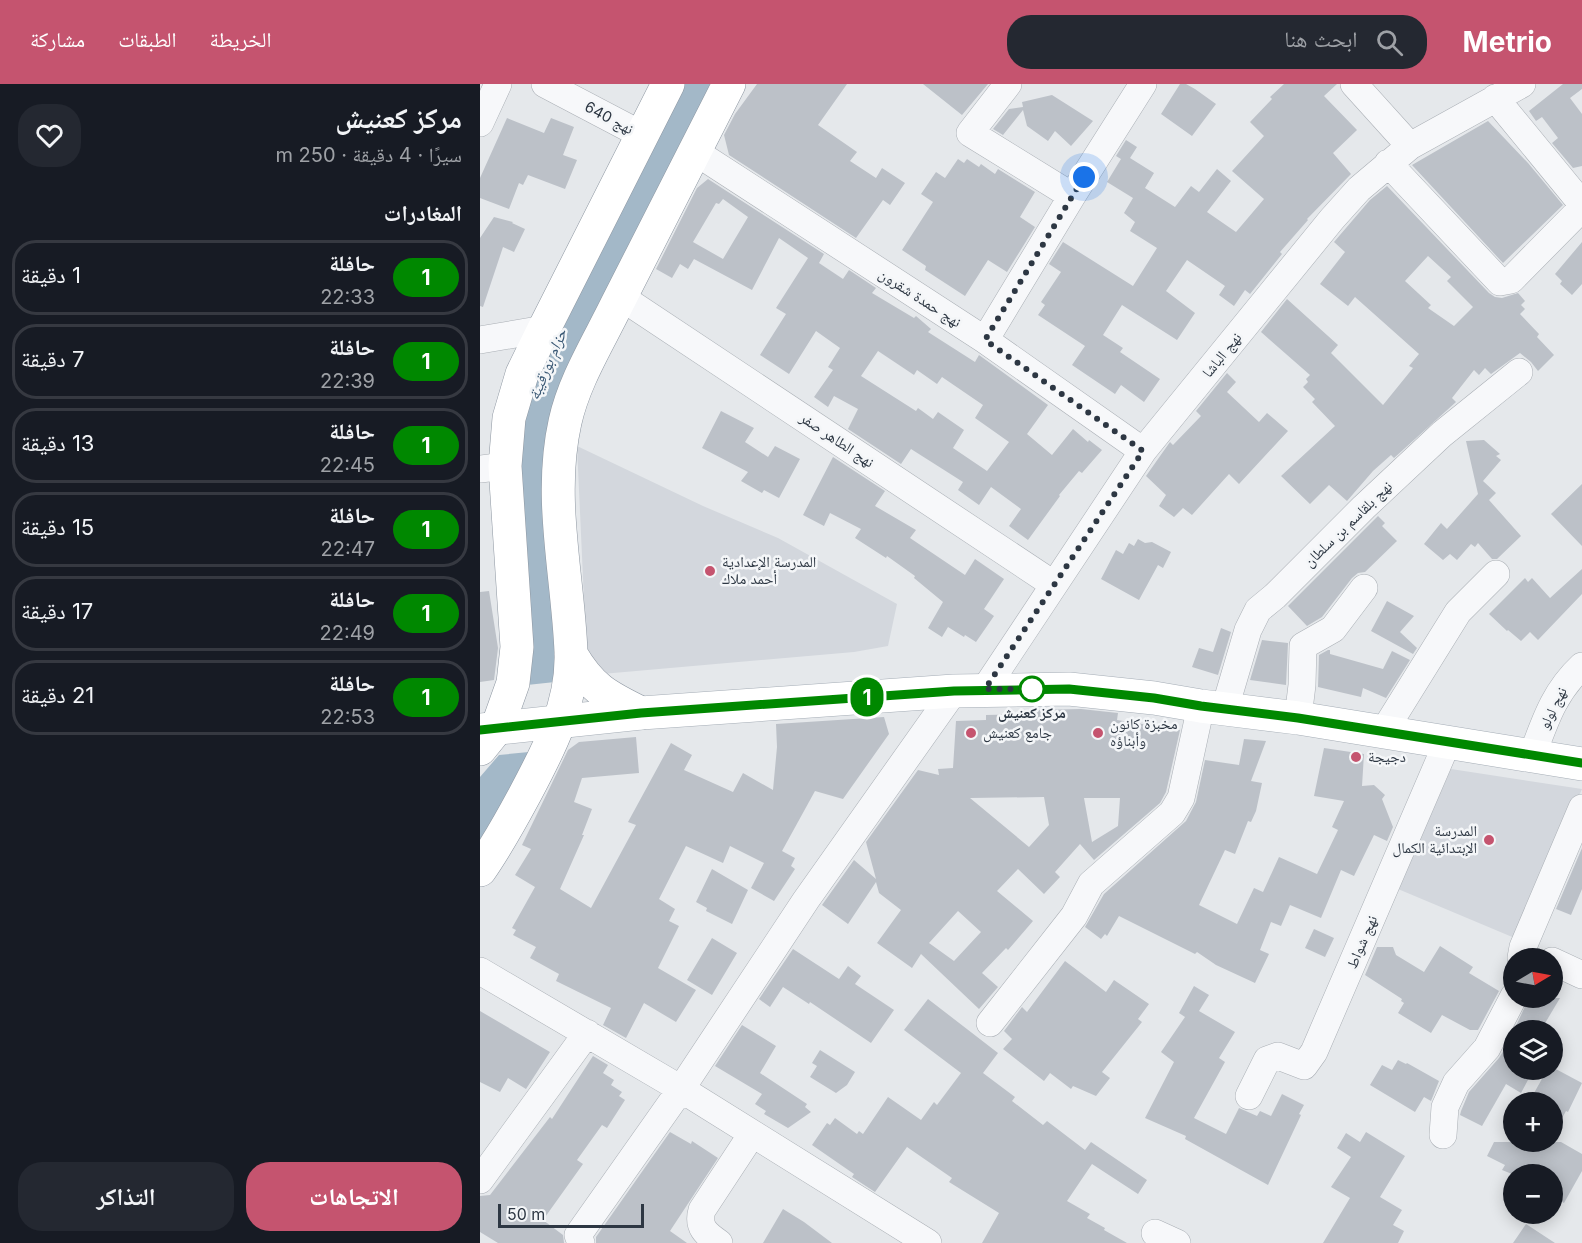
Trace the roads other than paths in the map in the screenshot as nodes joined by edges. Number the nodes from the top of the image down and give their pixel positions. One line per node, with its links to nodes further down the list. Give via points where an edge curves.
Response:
1 (498, 84): 10 (street)
2 (545, 84): 11 (street, نهج 640)
3 (668, 84): 11 (main road)
4 (729, 84): 13 (main road)
5 (1008, 84): 15 (street, via 970,133)
6 (1143, 84): 15 (street)
7 (1354, 84): 12 (street)
8 (1522, 84): 9 (street, نهج الباشا)
9 (1496, 98): 12 (street, نهج الباشا); 16 (street)
10 (480, 123)
11 (642, 135): 18 (main road)
12 (1410, 146): 14 (street, نهج الباشا)
13 (694, 151): 17 (main road); 20 (street, نهج حمدة شقرون)
14 (1388, 163): 16 (street, via 1500,282 1511,280); 22 (street, نهج الباشا, via 1332,219)
15 (1072, 196): 20 (street)
16 (1582, 206)
17 (621, 297): 25 (street, نهج الطاهر صفر); 27 (main road, via 571,400 561,439 558,514)
18 (544, 328): 19 (street); 23 (main road, via 522,374)
19 (480, 340)
20 (985, 340): 22 (street, نهج حمدة شقرون)
21 (1519, 372): 30 (street, نهج بلقاسم بن سلطان, via 1442,434 1258,610)
22 (1143, 451): 25 (street, نهج الباشا)
23 (493, 468): 35 (main road, via 517,646 513,683)
24 (1496, 574): 34 (street, via 1458,612)
25 (1053, 584): 29 (street, نهج الباشا)
26 (1364, 588): 32 (street, via 1333,629 1303,646)
27 (571, 654): 31 (main road, via 582,674 598,690); 33 (main road)
28 (1582, 666): 37 (street, نهج لولو, via 1566,681 1548,711)
29 (970, 690): 30 (main road, via 1069,689); 31 (main road); 48 (street, نهج الباشا, via 806,900)
30 (1213, 707): 32 (main road); 46 (street, نهج بلقاسم بن سلطان, via 1172,813 1091,884 1074,916)
31 (641, 713): 33 (main road)
32 (1298, 718): 34 (main road)
33 (561, 721): 35 (main road); 40 (main road, via 550,748)
34 (1384, 731): 36 (main road)
35 (486, 736)
36 (1447, 743): 37 (main road); 49 (street, نهج شواط, via 1314,1052 1304,1066 1278,1056 1267,1060)
37 (1532, 756): 38 (main road)
38 (1582, 764)
39 (1582, 808): 41 (street)
40 (480, 870)
41 (1524, 948)
42 (1563, 966): 44 (street)
43 (480, 971): 47 (street)
44 (1582, 975)
45 (1508, 1008): 51 (street, via 1487,1048 1456,1083 1445,1107)
46 (990, 1023)
47 (587, 1033): 48 (street); 52 (street)
48 (681, 1089): 50 (street); 53 (street, نهج الباشا, via 578,1235)
49 (1249, 1096)
50 (752, 1134): 54 (street, via 702,1210 702,1228); 55 (street)
51 (1443, 1135)
52 (480, 1180)
53 (581, 1243)
54 (719, 1243)
55 (928, 1243)

